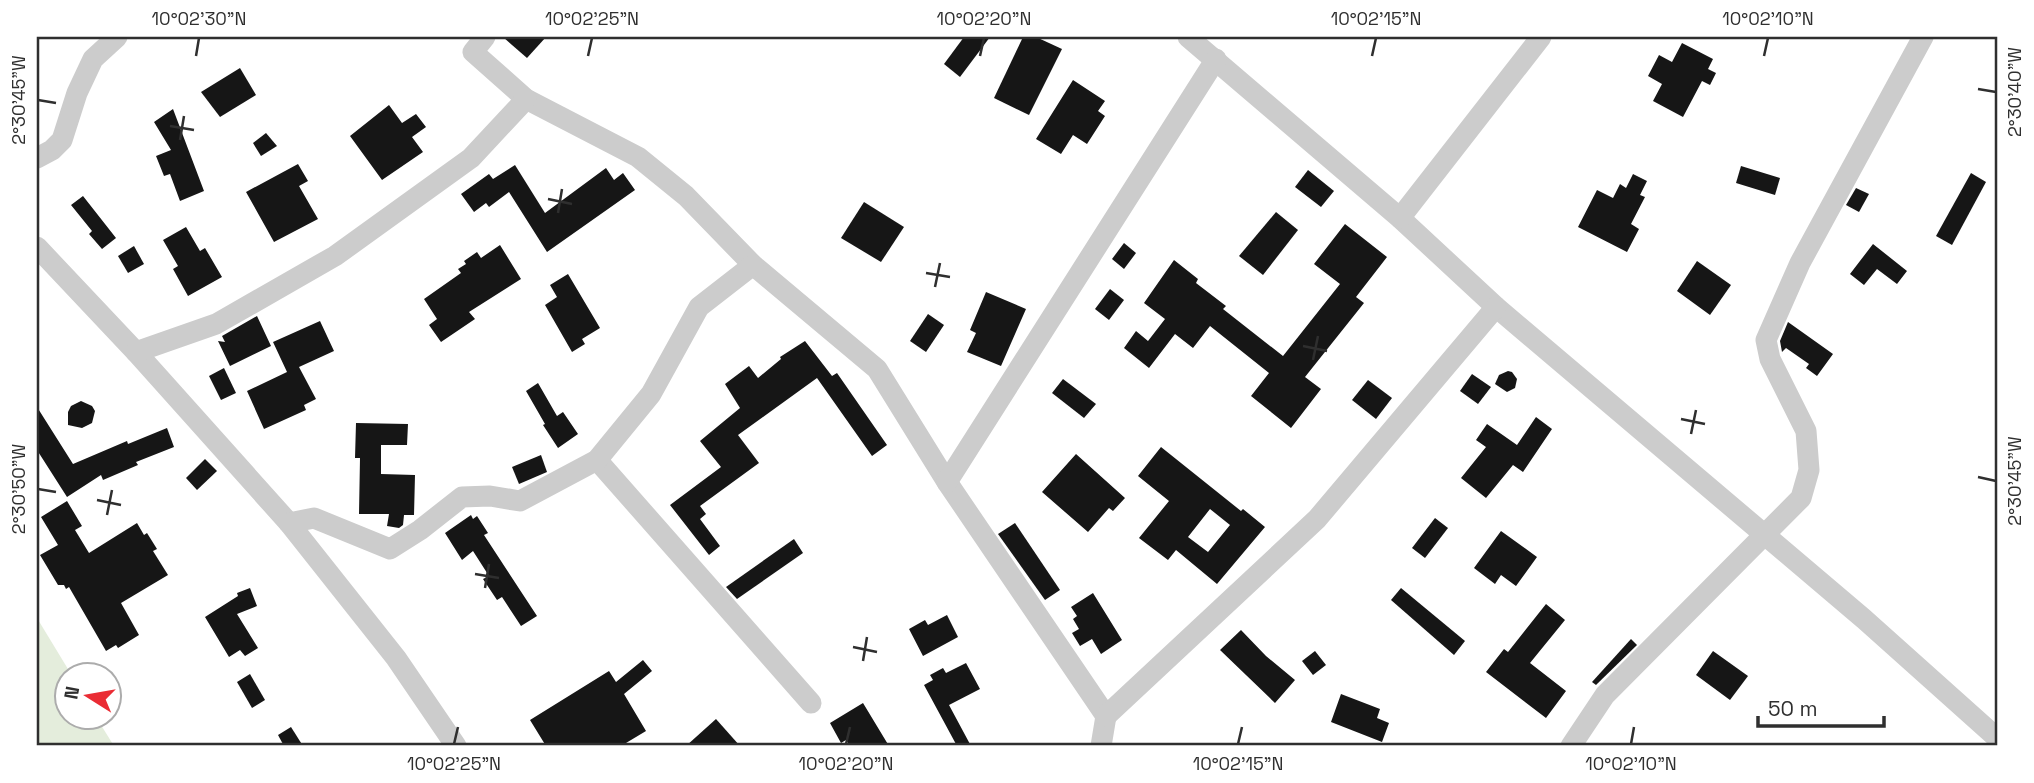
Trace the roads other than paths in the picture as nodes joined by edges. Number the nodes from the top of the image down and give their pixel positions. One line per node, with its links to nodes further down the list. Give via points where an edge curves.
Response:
1 (117, 37): 8 (street, via 93,59 62,140)
2 (485, 37): 7 (street, via 473,52)
3 (1188, 37): 6 (street)
4 (1541, 37): 9 (street)
5 (1923, 37): 17 (street, via 1800,263 1766,340 1770,359 1806,431 1809,470 1801,498)
6 (1216, 59): 9 (street); 15 (street)
7 (526, 99): 11 (street, via 638,157 686,196); 13 (street, via 471,158 335,256 216,324)
8 (37, 159)
9 (1400, 218): 12 (street)
10 (37, 247): 13 (street)
11 (753, 265): 14 (street, via 699,307 651,394); 15 (street, via 877,369)
12 (1496, 307): 17 (street); 19 (street, via 1317,519)
13 (136, 352): 16 (street)
14 (597, 460): 16 (street, via 520,501 462,498 390,549 314,518); 18 (street)
15 (947, 482): 19 (street)
16 (289, 523): 21 (street, via 396,658)
17 (1763, 535): 20 (street); 23 (street, via 1605,695)
18 (811, 704)
19 (1106, 716): 22 (street)
20 (1997, 738)
21 (456, 746)
22 (1101, 746)
23 (1571, 746)

